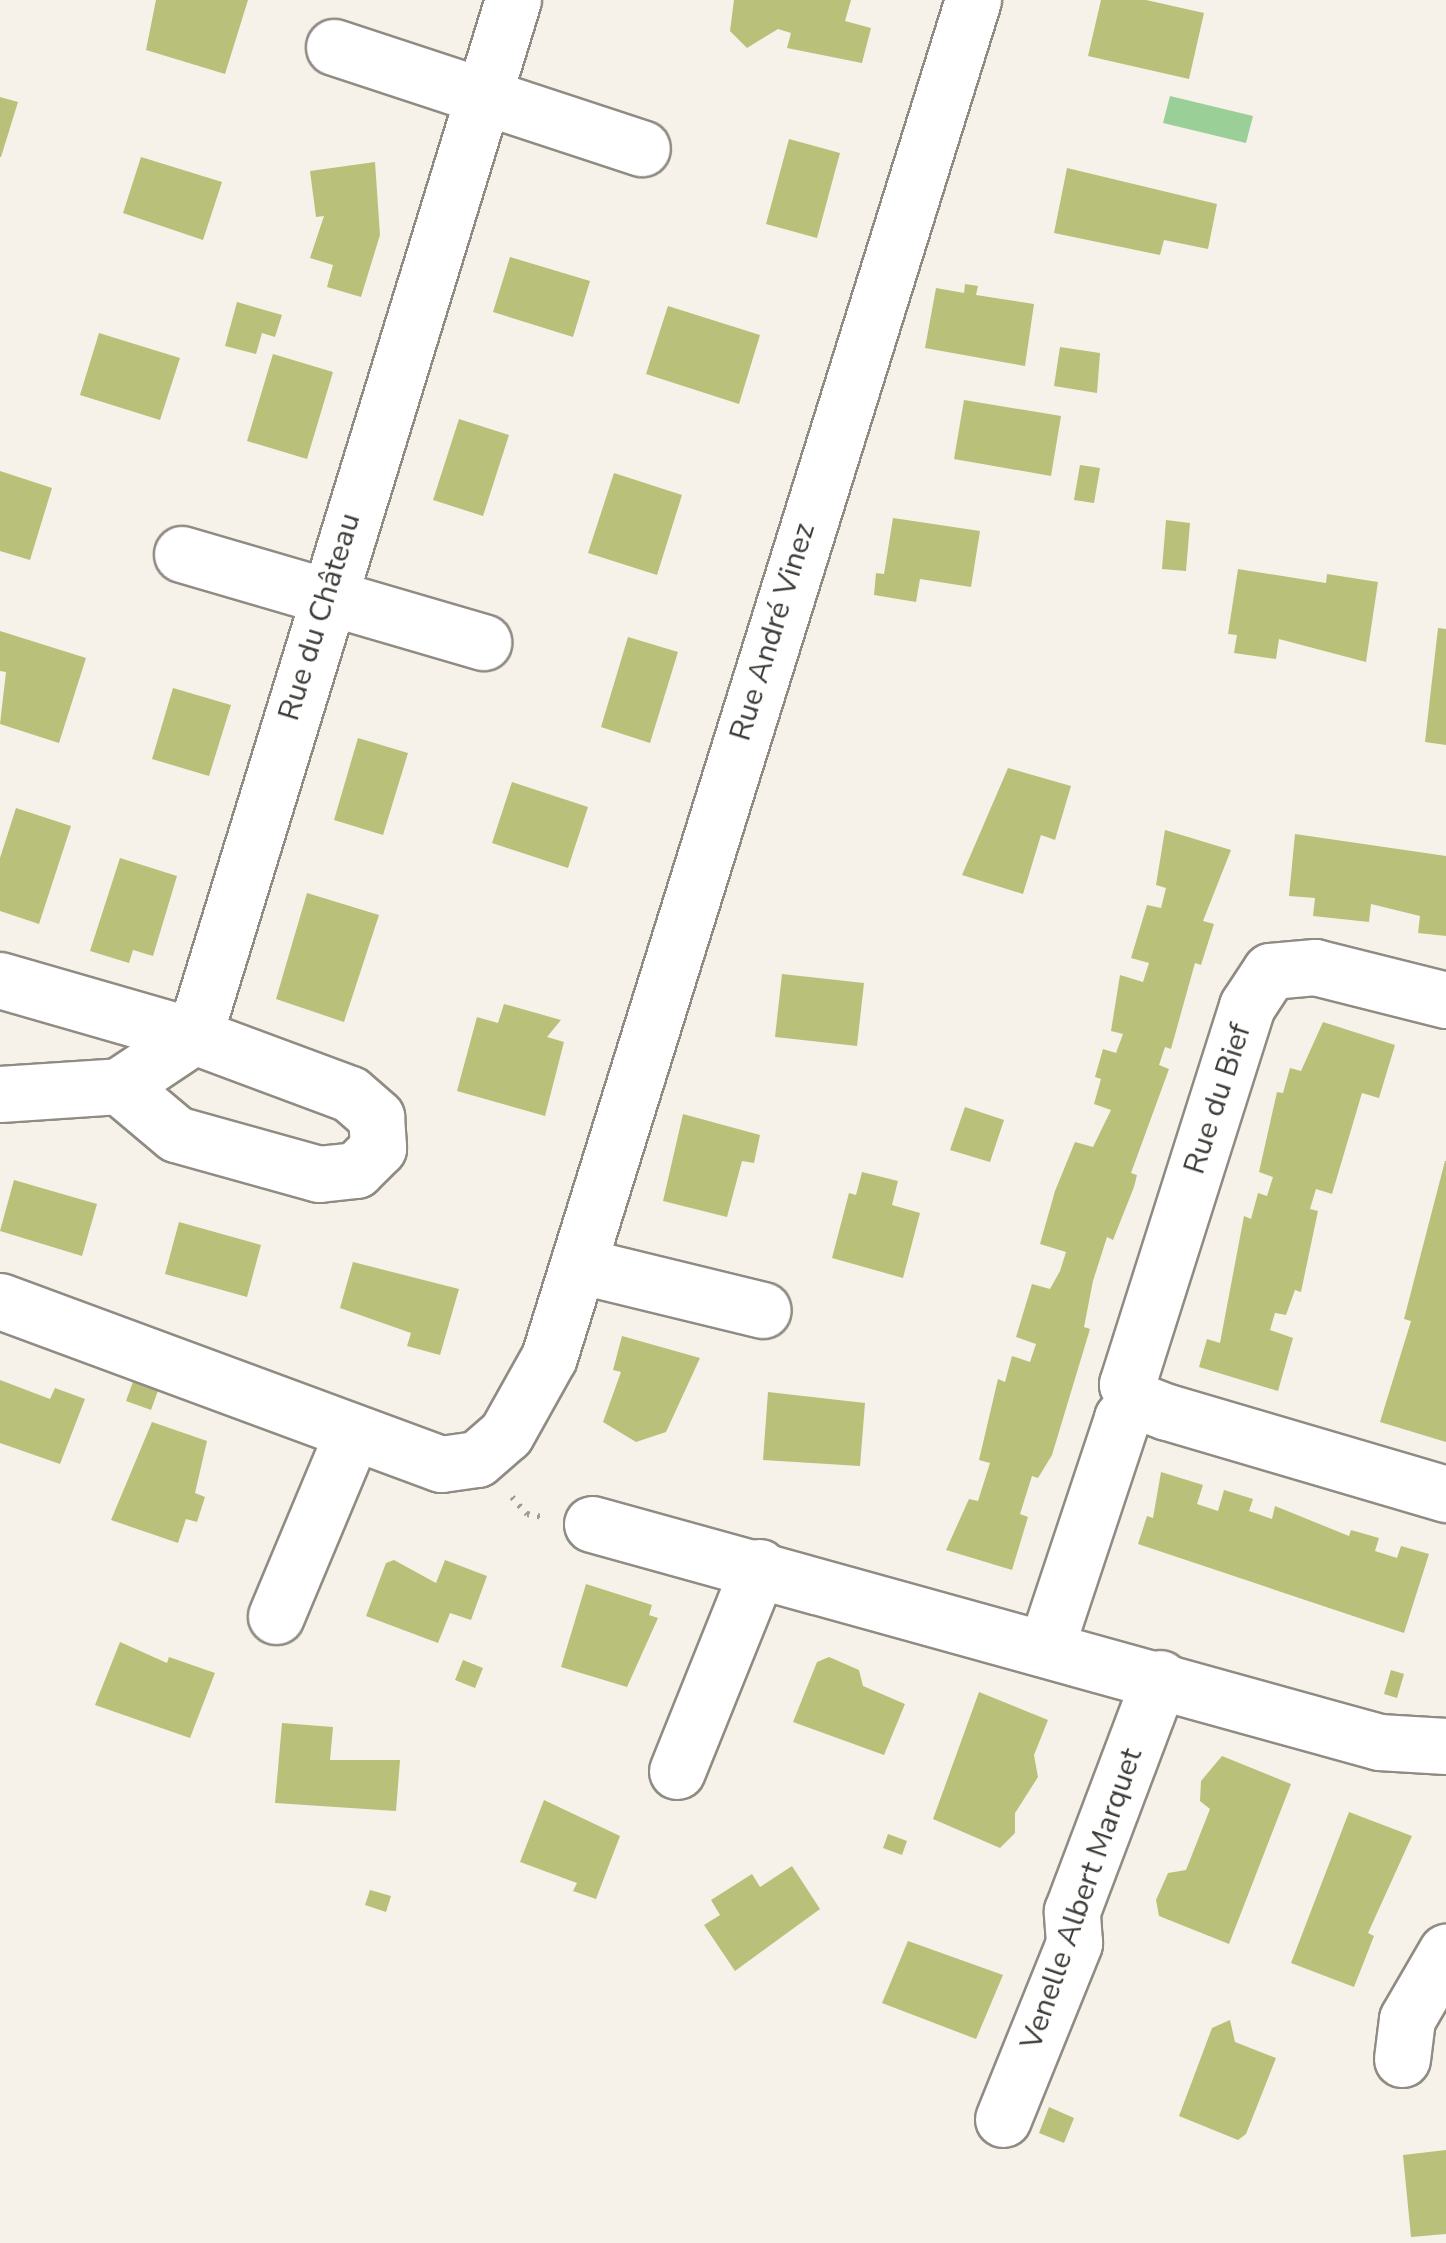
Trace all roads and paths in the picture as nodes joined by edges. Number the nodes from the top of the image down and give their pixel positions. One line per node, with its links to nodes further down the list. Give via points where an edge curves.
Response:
1 (513, 0): 4 (street, Rue du Château)
2 (973, 0): 14 (street, Rue André Vinez)
3 (334, 47): 4 (street)
4 (484, 93): 5 (street); 7 (street, Rue du Château)
5 (642, 148)
6 (182, 554): 7 (street)
7 (326, 598): 8 (street); 11 (street, Rue du Château)
8 (483, 642)
9 (0, 980): 11 (street)
10 (1446, 1000): 17 (street, Rue du Bief, via 1315,967 1270,971 1247,1006 1127,1384)
11 (194, 1036): 12 (street); 12 (street, via 350,1094 376,1117 378,1148 356,1170 319,1174 176,1134)
12 (119, 1086): 13 (street)
13 (0, 1094)
14 (578, 1265): 16 (street); 19 (street, Rue André Vinez, via 549,1357 506,1434)
15 (0, 1301): 18 (street)
16 (763, 1310)
17 (1138, 1401): 20 (street); 24 (street, via 1122,1418)
18 (352, 1432): 19 (street, via 441,1464); 23 (street)
19 (477, 1459): 21 (path, via 527,1514)
20 (1446, 1494)
21 (592, 1524): 22 (street)
22 (759, 1567): 24 (street); 27 (street)
23 (276, 1616)
24 (1046, 1647): 25 (street)
25 (1160, 1678): 26 (street, via 1379,1742); 30 (street, Venelle Albert Marquet, via 1072,1912 1074,1943)
26 (1446, 1745)
27 (677, 1771)
28 (1446, 1952): 29 (street, via 1407,2020)
29 (1402, 2059)
30 (1003, 2119)

